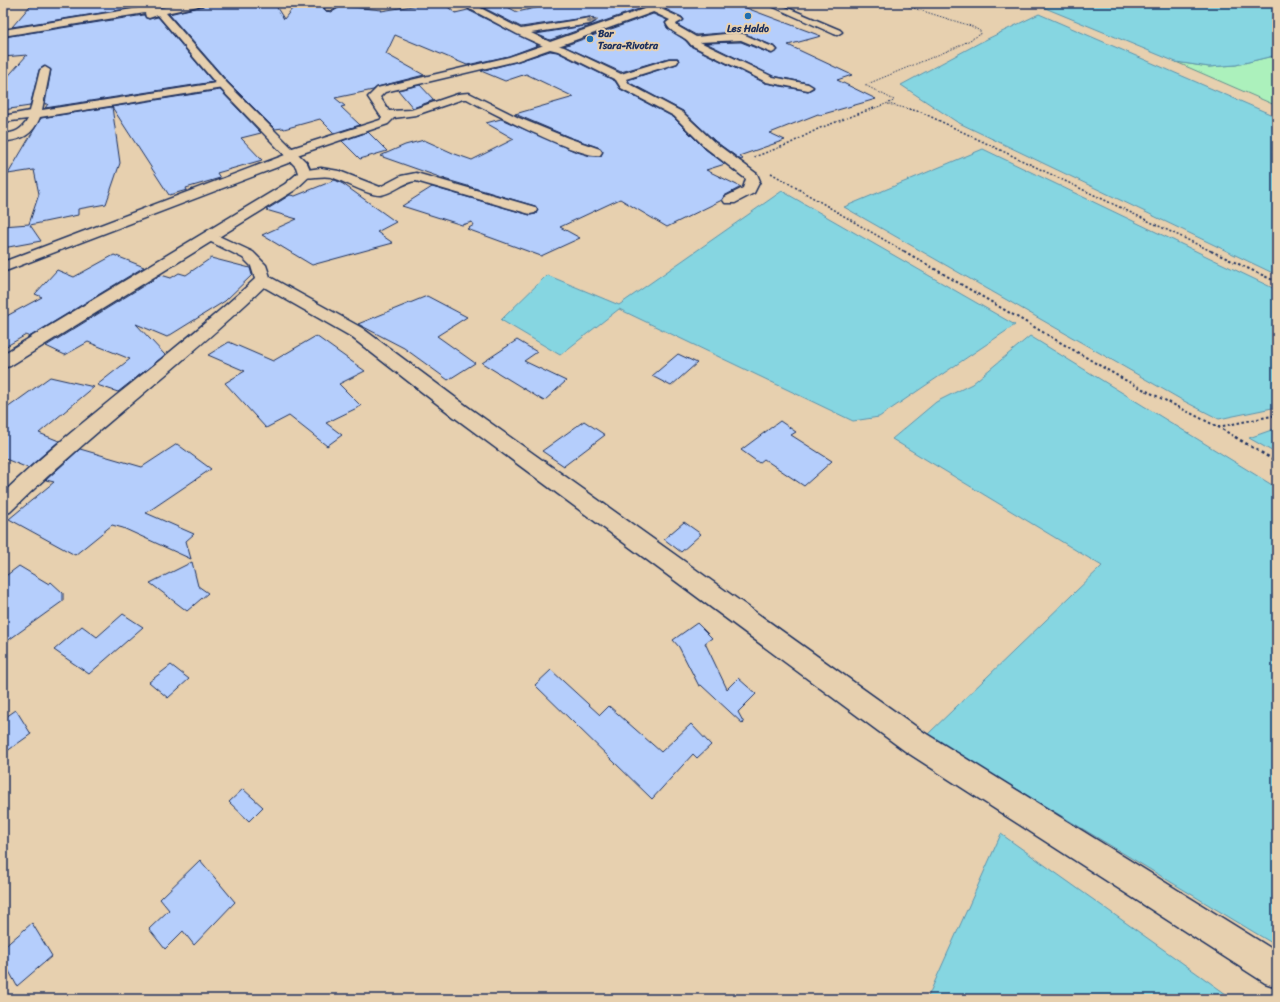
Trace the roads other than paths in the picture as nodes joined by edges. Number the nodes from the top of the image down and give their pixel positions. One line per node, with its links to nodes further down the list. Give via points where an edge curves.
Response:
1 (200, 3): 9 (street)
2 (340, 3): 7 (street)
3 (489, 3): 6 (street)
4 (670, 3): 8 (street)
5 (769, 3): 12 (street)
6 (468, 5): 11 (street)
7 (329, 8)
8 (654, 9): 10 (street); 15 (street, via 678,20 671,23 673,28)
9 (160, 10): 13 (street, via 145,10); 14 (street, via 147,16); 21 (street)
10 (631, 16): 11 (street, one-way to 11); 16 (street)
11 (520, 32): 16 (street)
12 (837, 32)
13 (3, 33)
14 (3, 40)
15 (694, 40): 17 (street, via 743,37); 22 (street, via 694,43 765,78)
16 (550, 46): 20 (street); 24 (street, via 512,58 381,90 374,97)
17 (772, 50)
18 (673, 61): 20 (street)
19 (45, 70): 23 (street)
20 (620, 78): 30 (street, via 625,86 678,114 710,145 752,177 749,190)
21 (223, 85): 23 (street); 28 (street)
22 (808, 87)
23 (34, 114): 25 (street); 26 (street, via 26,131)
24 (387, 115): 27 (street, via 412,113 462,96 469,96 536,129); 28 (street, via 388,118 384,122)
25 (3, 119)
26 (3, 138)
27 (596, 152)
28 (291, 155): 29 (street, via 302,166); 33 (street)
29 (305, 174): 31 (street, via 334,174 379,192 404,179 416,177); 32 (street, via 290,187)
30 (730, 200)
31 (530, 210)
32 (210, 236): 34 (street, via 248,255 258,265); 35 (street)
33 (3, 267)
34 (263, 280): 36 (street, via 210,329 28,481); 37 (street, via 356,332 461,412 915,742)
35 (3, 362)
36 (3, 506)
37 (1277, 971)

